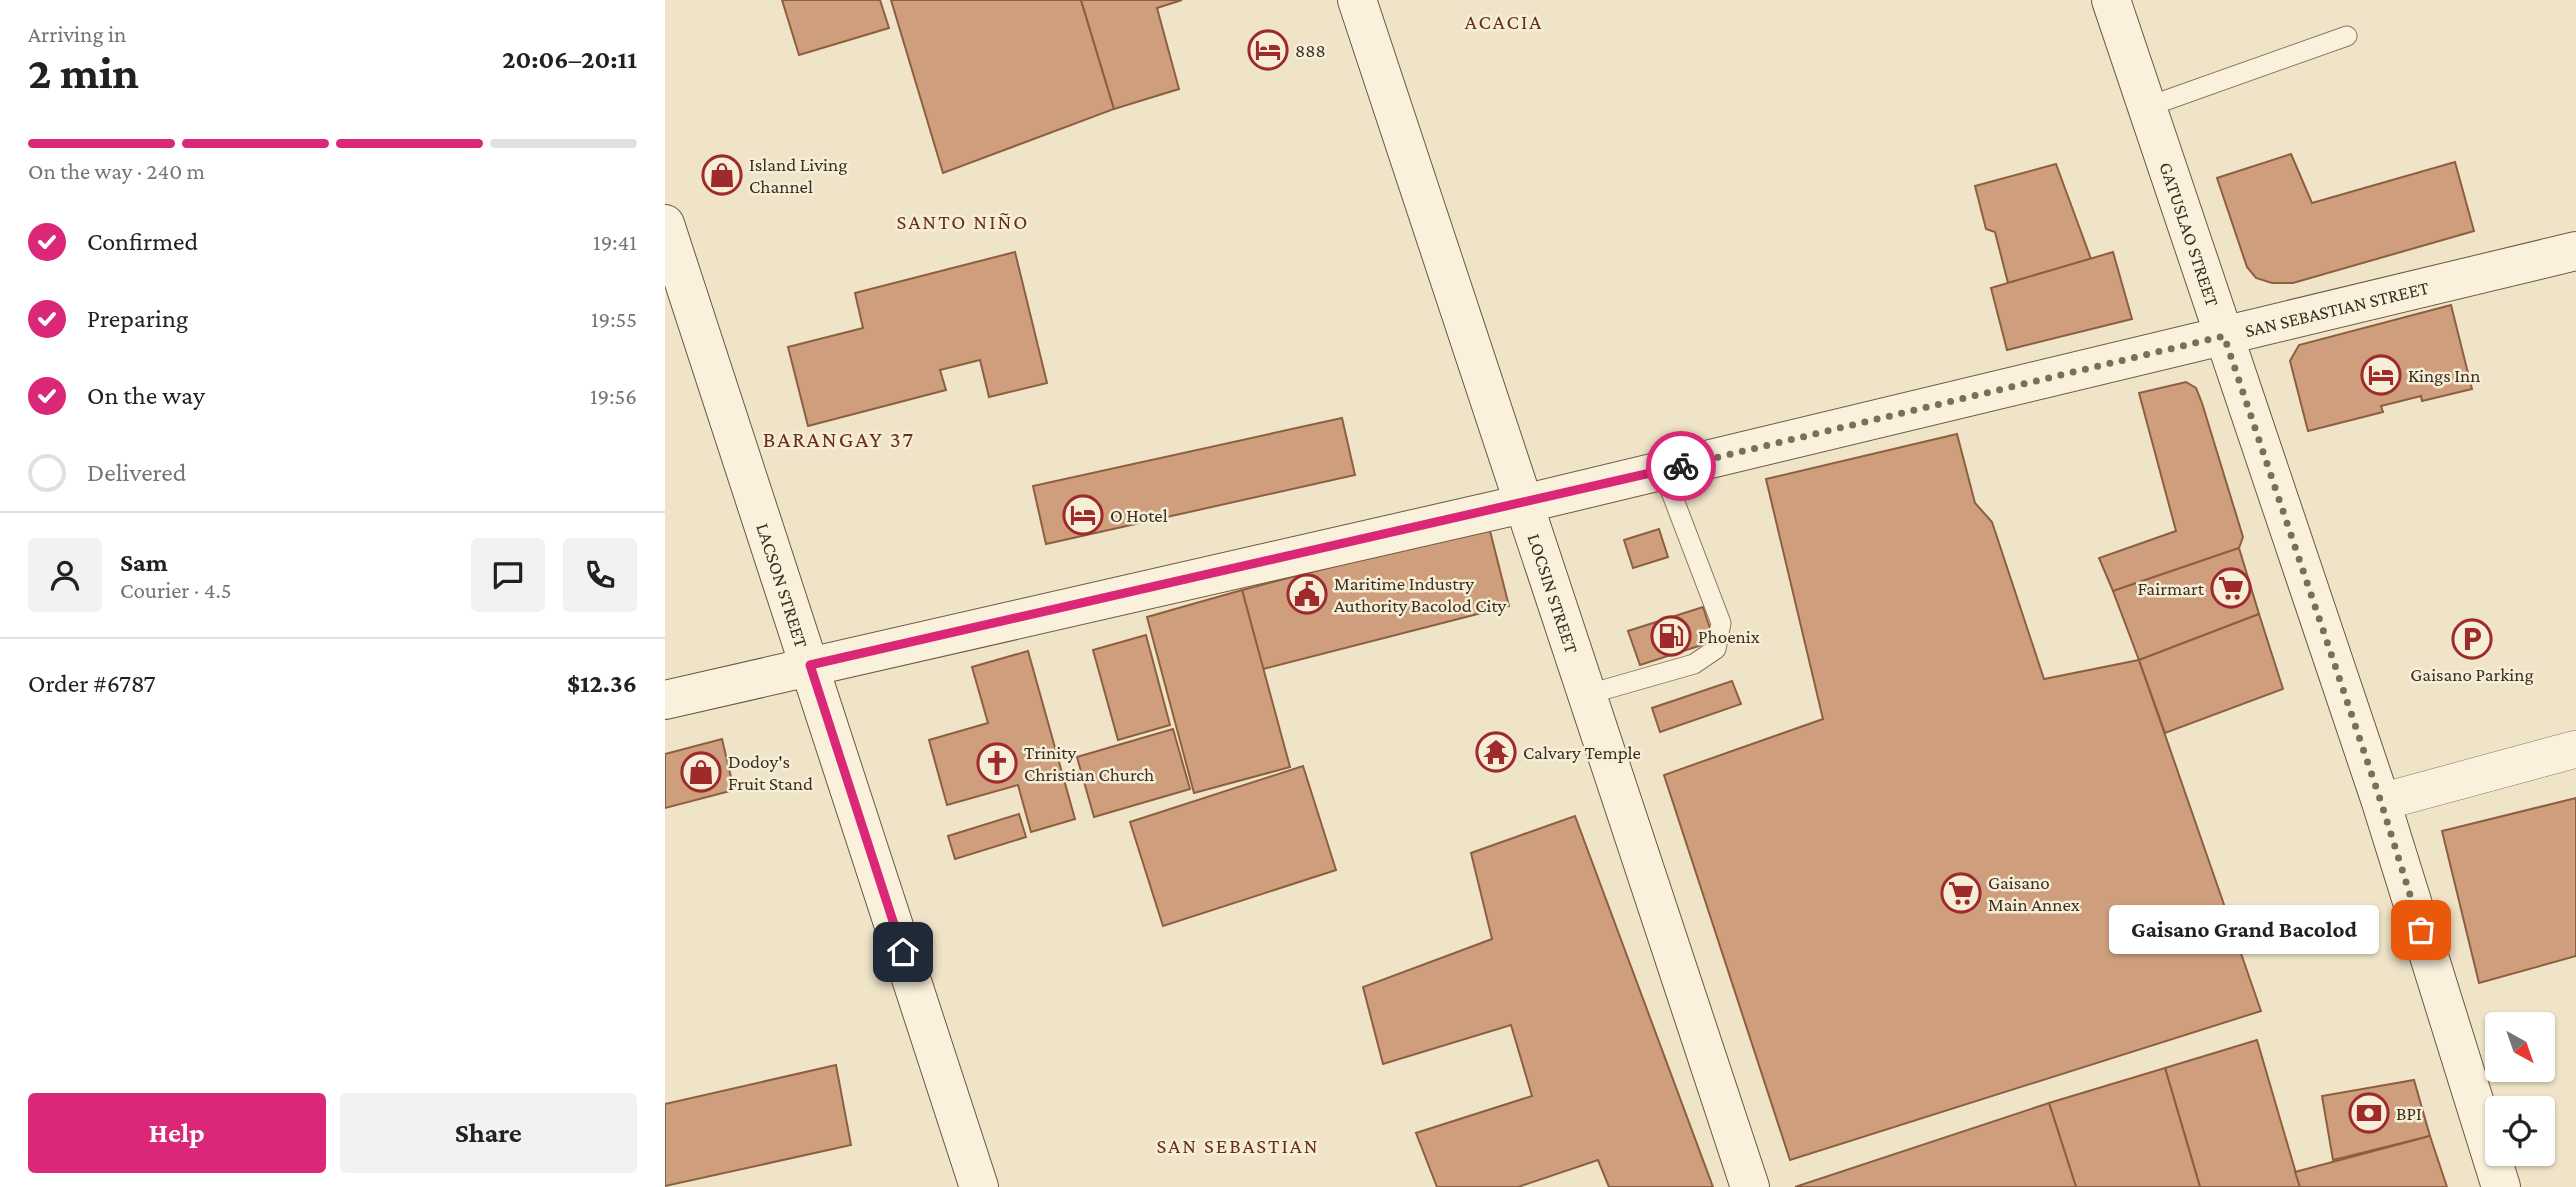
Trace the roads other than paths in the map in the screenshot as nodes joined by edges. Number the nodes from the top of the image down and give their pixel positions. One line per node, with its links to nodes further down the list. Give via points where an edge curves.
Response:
1 (1357, 0): 9 (street, LOCSIN STREET)
2 (2111, 0): 4 (street, GATUSLAO STREET)
3 (2347, 36): 4 (lane)
4 (2147, 107): 7 (street, GATUSLAO STREET)
5 (665, 224): 10 (street, LACSON STREET)
6 (2576, 251): 7 (street, SAN SEBASTIAN STREET)
7 (2224, 336): 8 (street, SAN SEBASTIAN STREET); 14 (street, GATUSLAO STREET)
8 (1663, 471): 9 (street, SAN SEBASTIAN STREET); 11 (lane, via 1721,623 1716,649 1694,664)
9 (1523, 504): 10 (street, SAN SEBASTIAN STREET); 11 (street, LOCSIN STREET)
10 (810, 665): 12 (street, SAN SEBASTIAN STREET); 15 (street, LACSON STREET)
11 (1589, 694): 16 (street, LOCSIN STREET)
12 (665, 701)
13 (2576, 749): 14 (street)
14 (2381, 802): 17 (street, GATUSLAO STREET)
15 (979, 1187)
16 (1750, 1187)
17 (2501, 1187)

